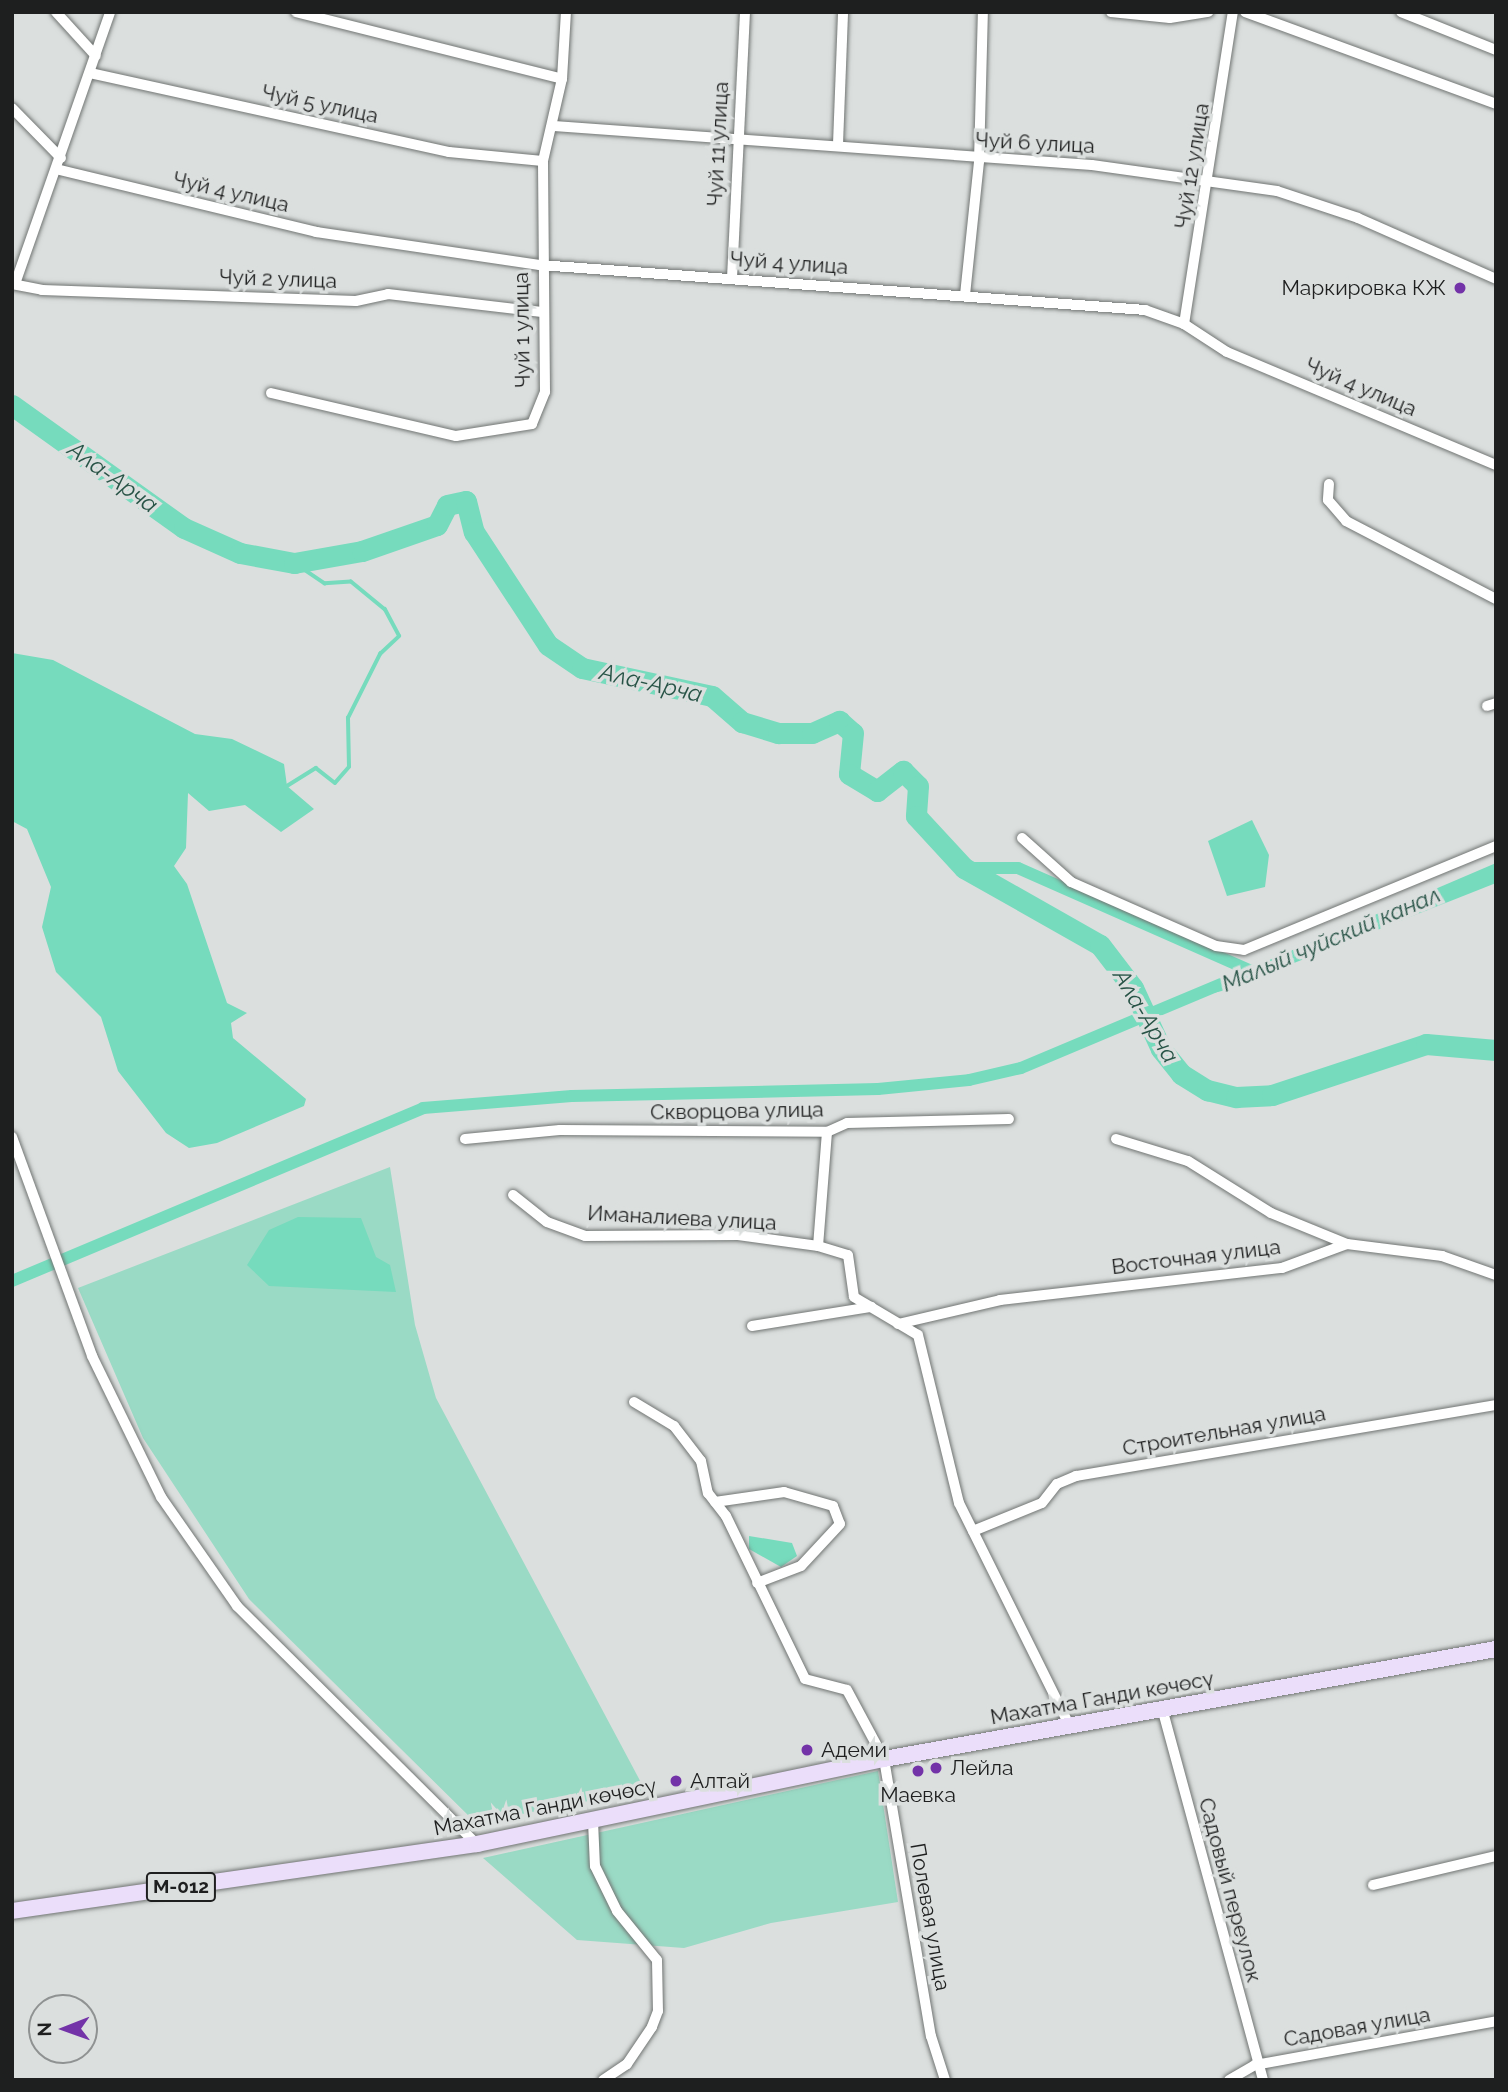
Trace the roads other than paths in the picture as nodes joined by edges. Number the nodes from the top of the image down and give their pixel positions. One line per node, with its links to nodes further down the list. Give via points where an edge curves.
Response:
1 (56, 12): 14 (street)
2 (110, 12): 14 (street)
3 (296, 12): 16 (street)
4 (566, 12): 16 (street, Чуй 1 улица)
5 (745, 12): 20 (street, Чуй 11 улица)
6 (843, 12): 21 (street)
7 (983, 12): 24 (street)
8 (1111, 12): 9 (street, via 1170,18)
9 (1209, 12)
10 (1233, 12): 26 (street, Чуй 12 улица)
11 (1245, 12): 17 (street)
12 (1401, 12): 13 (street)
13 (1496, 50)
14 (96, 56): 15 (street)
15 (90, 73): 22 (street); 23 (street, Чуй 5 улица, via 449,152)
16 (562, 79): 19 (street, Чуй 1 улица)
17 (1496, 104)
18 (12, 108): 22 (street)
19 (554, 126): 20 (street, Чуй 6 улица); 23 (street, Чуй 1 улица)
20 (736, 135): 21 (street, Чуй 6 улица); 29 (street, Чуй 11 улица)
21 (838, 144): 24 (street, Чуй 6 улица)
22 (61, 158): 25 (street)
23 (543, 161): 28 (street, Чуй 1 улица)
24 (979, 161): 26 (street, Чуй 6 улица, via 1092,165); 32 (street)
25 (56, 170): 27 (street); 28 (street, Чуй 4 улица, via 316,232)
26 (1211, 181): 30 (street, Чуй 6 улица, via 1277,191 1358,218); 34 (street, Чуй 12 улица)
27 (16, 257): 31 (street)
28 (540, 265): 29 (street, Чуй 4 улица); 33 (street, Чуй 1 улица)
29 (732, 278): 32 (street, Чуй 4 улица)
30 (1496, 279)
31 (13, 284): 33 (street, Чуй 2 улица, via 42,290 356,301 388,293)
32 (965, 295): 34 (street, Чуй 4 улица, via 1145,310)
33 (542, 312): 35 (street, Чуй 1 улица, via 545,392 532,424 456,436)
34 (1184, 324): 36 (street, Чуй 4 улица, via 1227,352)
35 (271, 393)
36 (1496, 465)
37 (1329, 484): 38 (street, via 1328,500 1346,521)
38 (1496, 599)
39 (1022, 838): 40 (street, via 1071,882 1216,946 1244,950)
40 (1496, 846)
41 (1009, 1119): 42 (street, Скворцова улица, via 847,1124)
42 (827, 1132): 44 (street, Скворцова улица, via 560,1130); 48 (street)
43 (12, 1137): 63 (street, via 92,1356 162,1497 237,1606)
44 (465, 1139)
45 (1116, 1139): 47 (street, via 1188,1161 1271,1213)
46 (513, 1195): 48 (street, Иманалиева улица, via 547,1222 585,1236 738,1235)
47 (1347, 1244): 49 (street, Восточная улица, via 1442,1256); 51 (street, Восточная улица, via 1282,1268 1000,1300)
48 (818, 1246): 50 (street, Иманалиева улица, via 848,1255 854,1297)
49 (1496, 1275)
50 (871, 1307): 51 (street); 52 (street)
51 (898, 1324): 56 (street, via 918,1335 945,1462)
52 (752, 1326)
53 (634, 1402): 55 (street, Полевая улица, via 674,1426 701,1461)
54 (1496, 1405): 56 (street, Строительная улица, via 1076,1476 1057,1484 1042,1503)
55 (715, 1502): 57 (street, Полевая улица); 57 (street, via 783,1492 833,1506 840,1524 800,1566)
56 (973, 1531): 60 (street)
57 (758, 1583): 61 (street, Полевая улица, via 806,1679 847,1690)
58 (1496, 1649): 59 (main road, Махатма Ганди көчөсү / М-012)
59 (1162, 1708): 60 (main road, Махатма Ганди көчөсү / М-012); 68 (street, Садовый переулок)
60 (1069, 1725): 61 (main road, Махатма Ганди көчөсү / М-012)
61 (884, 1759): 62 (main road, Махатма Ганди көчөсү / М-012); 70 (street, Полевая улица, via 930,2036)
62 (593, 1821): 63 (main road, Махатма Ганди көчөсү / М-012); 69 (street, via 595,1866 617,1910 657,1960 658,2011 652,2027 627,2064)
63 (477, 1844): 66 (main road, Махатма Ганди көчөсү / М-012)
64 (1496, 1856): 65 (street)
65 (1373, 1885)
66 (12, 1911)
67 (1496, 2021): 68 (street, Садовая улица)
68 (1255, 2065): 71 (street, Садовая улица); 72 (street, Садовый переулок)
69 (603, 2080)
70 (945, 2080)
71 (1228, 2080)
72 (1263, 2080)

